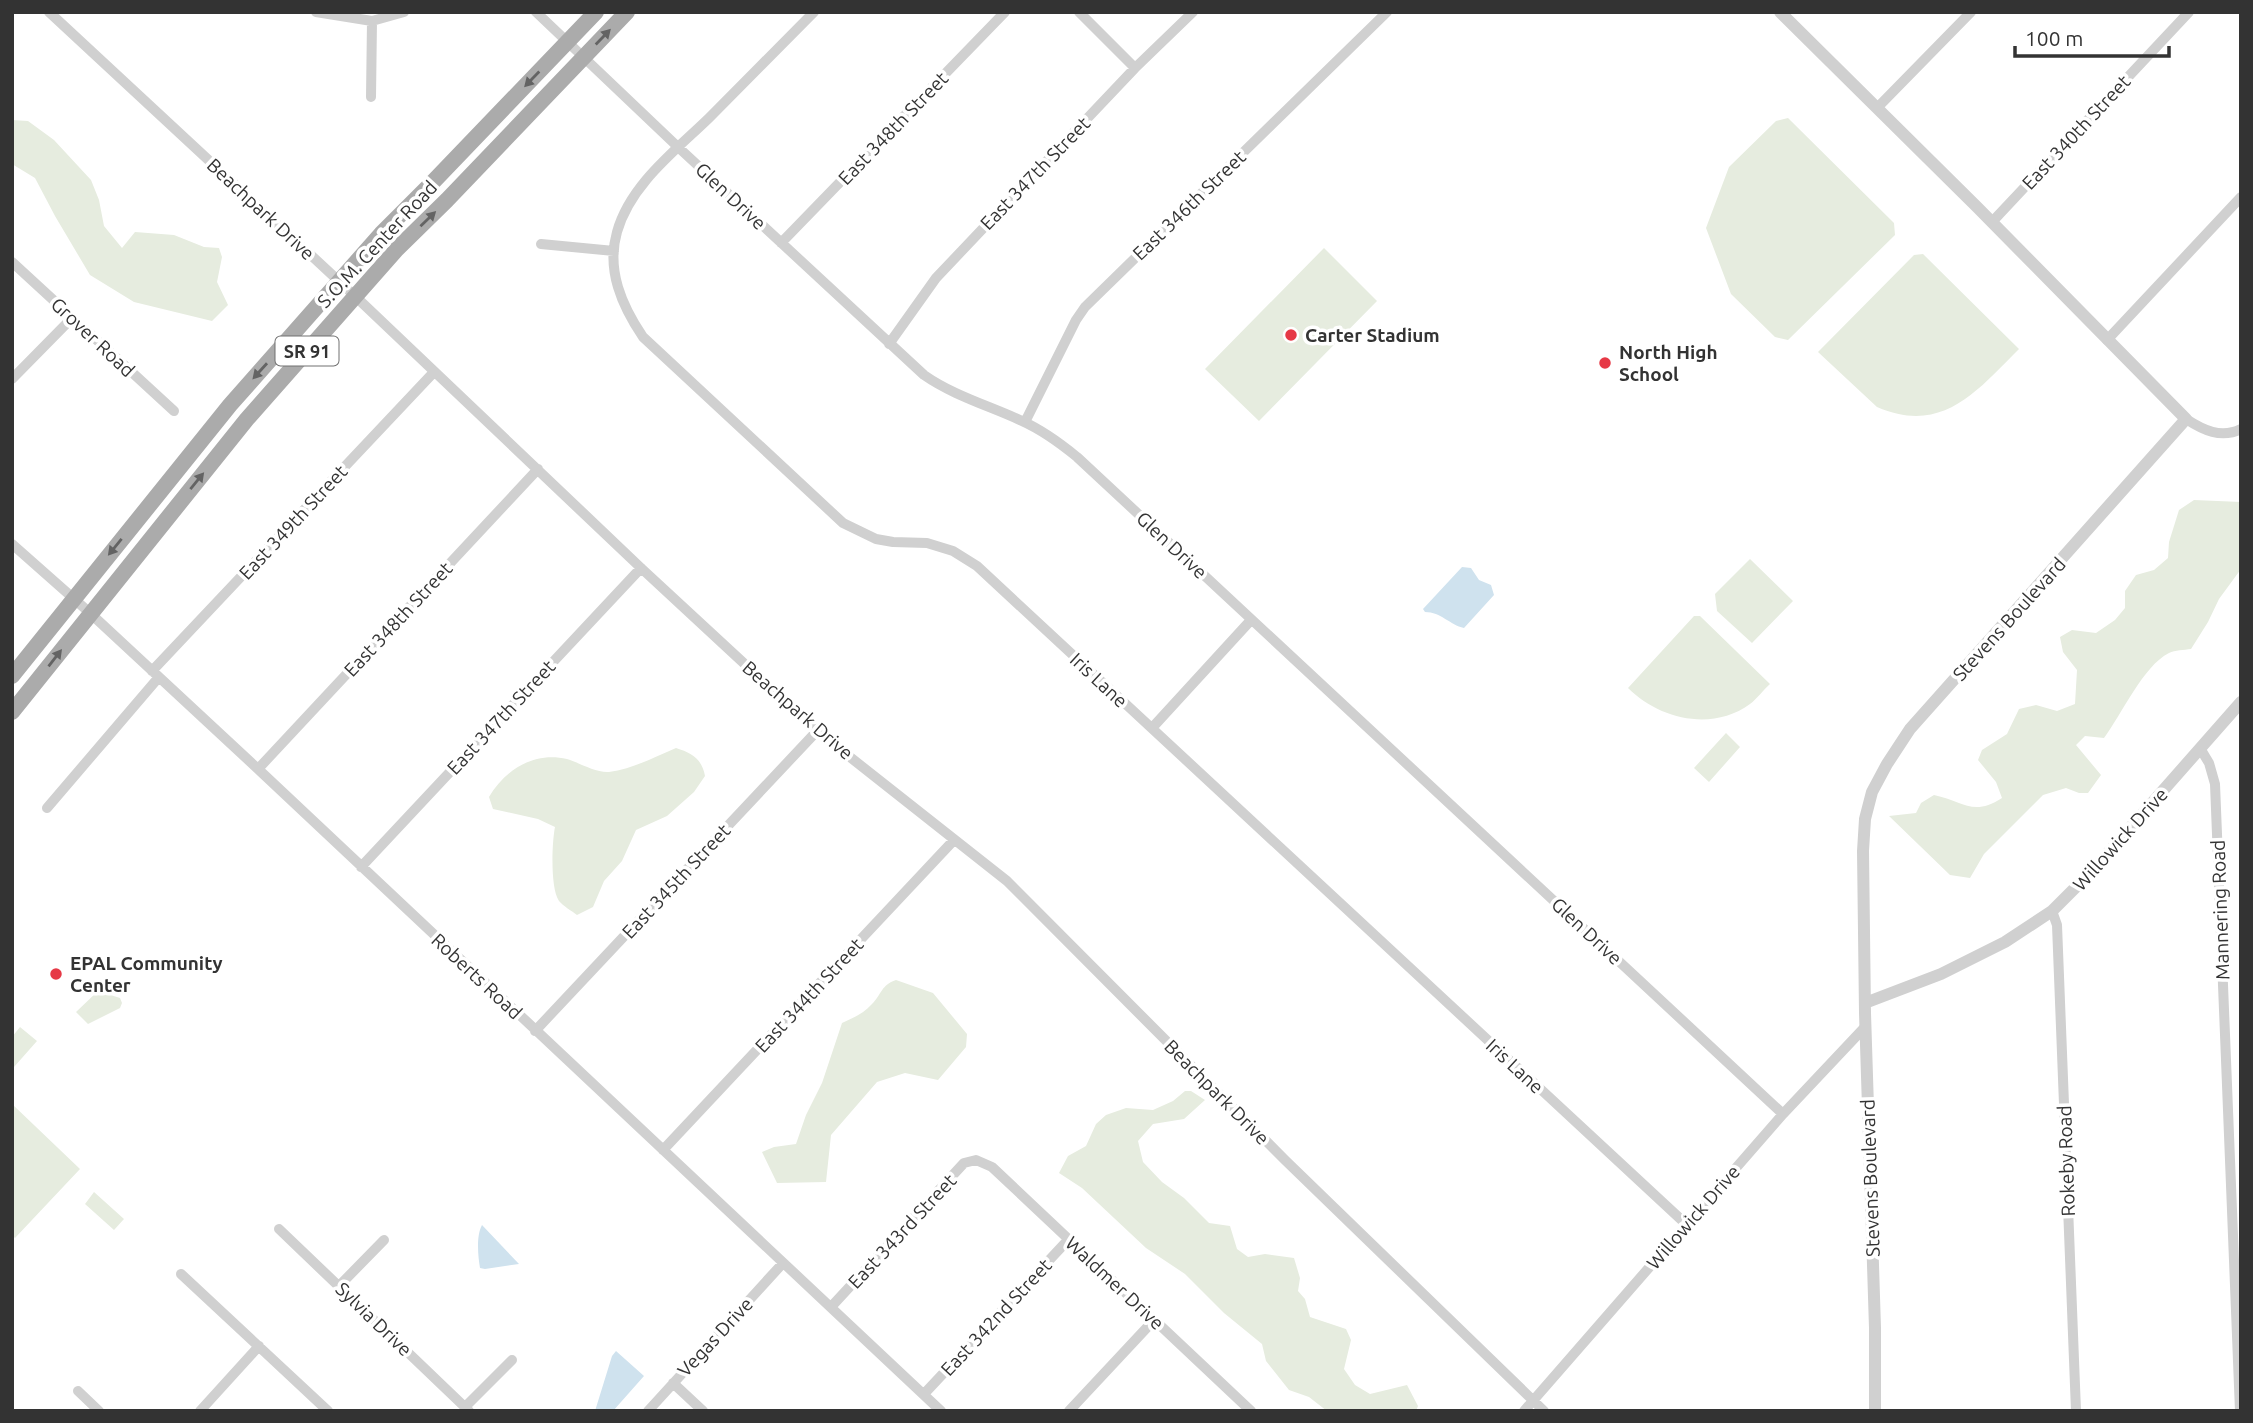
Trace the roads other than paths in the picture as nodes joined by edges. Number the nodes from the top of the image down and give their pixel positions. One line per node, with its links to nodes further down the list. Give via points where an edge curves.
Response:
1 (50, 12): 28 (street, Beachpark Drive)
2 (316, 12): 15 (street)
3 (404, 12): 15 (street)
4 (536, 12): 16 (street, Glen Drive)
5 (596, 12): 16 (main road, S.O.M. Center Road / SR 91)
6 (627, 12): 17 (main road, S.O.M. Center Road / SR 91, one-way to 6)
7 (814, 12): 21 (street)
8 (1004, 12): 24 (street, East 348th Street)
9 (1079, 12): 18 (street)
10 (1193, 12): 18 (street, East 347th Street)
11 (1387, 12): 37 (street, East 346th Street, via 1085,307)
12 (1780, 12): 20 (street)
13 (1971, 12): 20 (street)
14 (2189, 12): 23 (street, East 340th Street)
15 (372, 21): 19 (street)
16 (568, 42): 17 (street, Glen Drive); 28 (main road, S.O.M. Center Road / SR 91, one-way to 28)
17 (583, 57): 21 (street, Glen Drive); 29 (main road, S.O.M. Center Road / SR 91, one-way to 17)
18 (1136, 68): 32 (street, East 347th Street, via 936,278)
19 (371, 97)
20 (1877, 108): 23 (street)
21 (679, 148): 24 (street, Glen Drive); 26 (street, Iris Lane, via 629,202)
22 (2241, 197): 31 (street)
23 (1992, 222): 31 (street)
24 (781, 243): 32 (street, Glen Drive)
25 (541, 244): 26 (street)
26 (614, 251): 49 (street, Iris Lane, via 620,296 643,337 844,523 876,539 953,551 977,566)
27 (12, 262): 30 (street, Grover Road)
28 (339, 282): 29 (street, Beachpark Drive); 42 (main road, S.O.M. Center Road / SR 91, one-way to 42, via 230,405)
29 (356, 297): 33 (street, Beachpark Drive); 43 (main road, S.O.M. Center Road / SR 91, one-way to 29, via 247,419)
30 (72, 318): 34 (street); 35 (street, Grover Road)
31 (2108, 340): 36 (street)
32 (889, 344): 37 (street, Glen Drive, via 936,383)
33 (434, 372): 39 (street, Beachpark Drive); 45 (street, East 349th Street)
34 (12, 379)
35 (174, 411)
36 (2186, 419): 38 (street, via 2206,431 2231,435); 57 (street, Stevens Boulevard, via 1910,729 1886,764 1865,819)
37 (1025, 422): 44 (street, Glen Drive, via 1077,457)
38 (2241, 429)
39 (538, 469): 41 (street, Beachpark Drive); 52 (street, East 348th Street)
40 (12, 544): 42 (street, Roberts Road)
41 (641, 568): 50 (street, Beachpark Drive); 55 (street, East 347th Street)
42 (73, 599): 43 (street, Roberts Road); 46 (main road, S.O.M. Center Road / SR 91)
43 (90, 613): 45 (street, Roberts Road); 48 (main road, S.O.M. Center Road / SR 91, one-way to 43)
44 (1251, 620): 49 (street); 60 (street, Glen Drive)
45 (155, 674): 52 (street, Roberts Road); 53 (street, East 349th Street)
46 (12, 676)
47 (2241, 702): 51 (street, Willowick Drive)
48 (12, 712)
49 (1152, 728): 63 (street, Iris Lane)
50 (817, 731): 54 (street, Beachpark Drive); 59 (street, East 345th Street)
51 (2200, 748): 56 (street, Willowick Drive); 91 (street, Mannering Road, via 2215,783)
52 (258, 769): 55 (street, Roberts Road)
53 (47, 808)
54 (954, 840): 61 (street, East 344th Street); 77 (street, Beachpark Drive, via 1007,881)
55 (361, 867): 59 (street, Roberts Road)
56 (2052, 911): 57 (street, Willowick Drive, via 1984,953); 90 (street, Rokeby Road, via 2057,925)
57 (1865, 1003): 58 (street, Stevens Boulevard)
58 (1865, 1027): 60 (street, Willowick Drive); 89 (street, Stevens Boulevard)
59 (535, 1031): 61 (street, Roberts Road)
60 (1783, 1114): 63 (street, Willowick Drive)
61 (663, 1150): 67 (street, Roberts Road)
62 (976, 1160): 66 (street, Waldmer Drive, via 992,1167); 70 (street, East 343rd Street, via 964,1163)
63 (1686, 1225): 77 (street, Willowick Drive)
64 (279, 1228): 69 (street, Sylvia Drive)
65 (384, 1240): 69 (street)
66 (1068, 1240): 71 (street, Waldmer Drive); 76 (street, East 342nd Street)
67 (783, 1264): 70 (street, Roberts Road); 74 (street, Vegas Drive)
68 (181, 1274): 72 (street)
69 (339, 1286): 78 (street, Sylvia Drive)
70 (831, 1307): 76 (street, Roberts Road)
71 (1154, 1320): 85 (street); 86 (street, Waldmer Drive)
72 (259, 1346): 80 (street); 81 (street)
73 (512, 1360): 78 (street)
74 (673, 1383): 82 (street, Vegas Drive); 83 (street)
75 (78, 1391): 79 (street)
76 (924, 1394): 84 (street, Roberts Road)
77 (1533, 1401): 87 (street, Willowick Drive); 88 (street, Beachpark Drive)
78 (467, 1409)
79 (99, 1411)
80 (200, 1411)
81 (328, 1411)
82 (648, 1411)
83 (703, 1411)
84 (941, 1411)
85 (1069, 1411)
86 (1251, 1411)
87 (1524, 1411)
88 (1544, 1411)
89 (1875, 1411)
90 (2076, 1411)
91 (2239, 1411)

